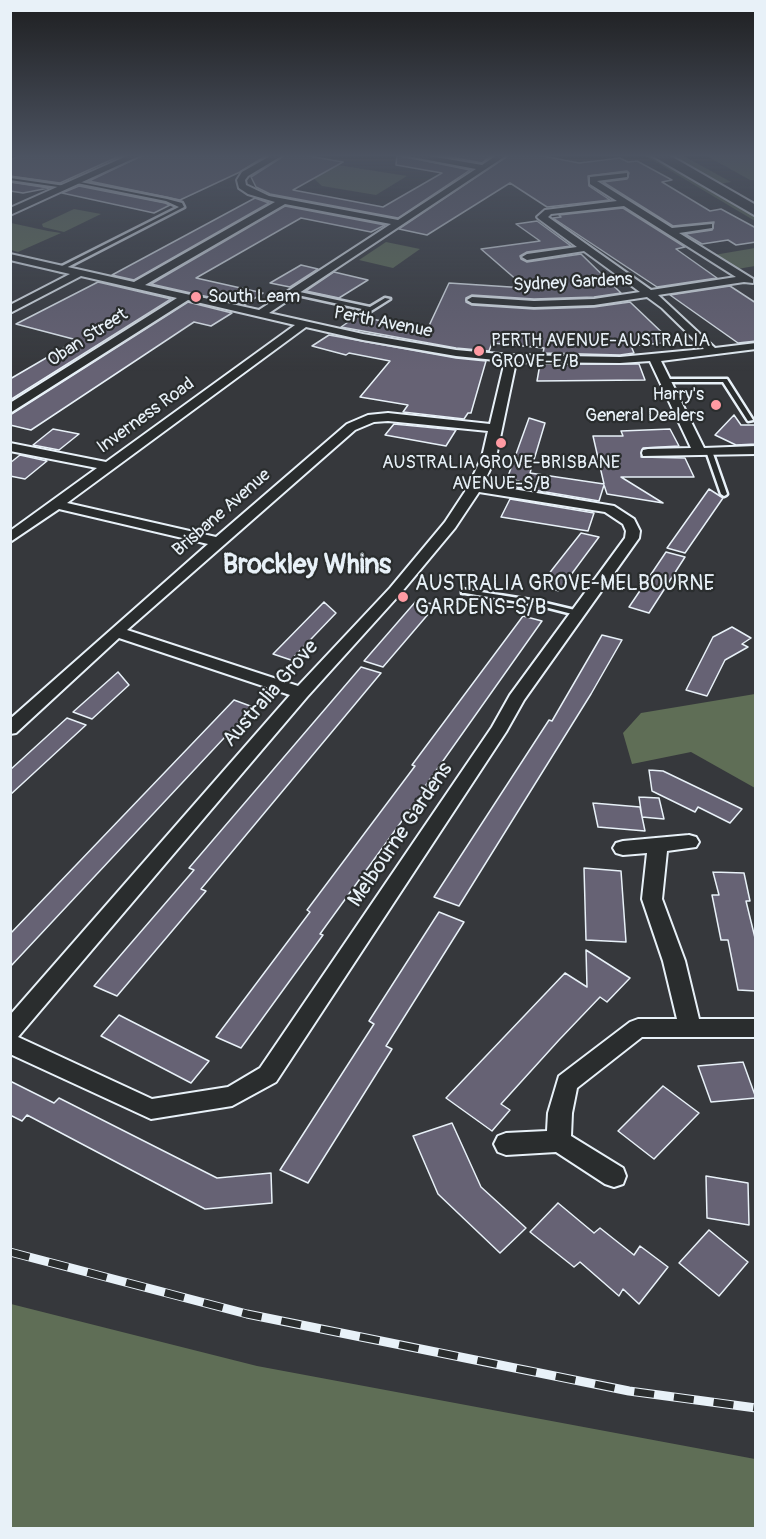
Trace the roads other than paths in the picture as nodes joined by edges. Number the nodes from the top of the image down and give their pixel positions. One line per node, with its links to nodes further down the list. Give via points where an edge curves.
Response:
1 (143, 227): 11 (lane)
2 (239, 227): 15 (street)
3 (395, 227): 16 (street)
4 (556, 227): 8 (street)
5 (663, 227): 7 (street)
6 (706, 227): 7 (street)
7 (670, 231): 13 (street)
8 (586, 248): 9 (street); 17 (street)
9 (525, 257)
10 (10, 258): 11 (street, Perth Avenue)
11 (60, 269): 12 (street, Perth Avenue)
12 (79, 273): 15 (street, Perth Avenue); 21 (street)
13 (746, 279): 14 (street); 17 (street, Sydney Gardens)
14 (756, 285)
15 (135, 286): 18 (street, Perth Avenue)
16 (295, 292): 19 (lane, via 370,309); 22 (street)
17 (648, 295): 20 (street, Sydney Gardens, via 534,304); 25 (street, via 666,306)
18 (186, 297): 22 (street, Perth Avenue); 29 (street, Oban Street)
19 (387, 299)
20 (472, 300)
21 (10, 310)
22 (260, 314): 23 (street, Perth Avenue)
23 (303, 324): 26 (street, Perth Avenue, via 407,346); 36 (street, Inverness Road)
24 (756, 346): 25 (street, Perth Avenue)
25 (713, 352): 27 (street, Perth Avenue)
26 (511, 358): 27 (street, Perth Avenue); 31 (street, Australia Grove)
27 (654, 358): 28 (street)
28 (665, 381): 30 (lane, via 725,380); 34 (street)
29 (10, 409)
30 (750, 420)
31 (497, 428): 37 (street, Australia Grove); 41 (street, Brisbane Avenue, via 406,417 359,422)
32 (10, 447): 36 (street)
33 (756, 450): 34 (street)
34 (704, 451): 35 (street); 38 (lane)
35 (648, 453)
36 (108, 466): 39 (street, Inverness Road)
37 (475, 487): 43 (street, Melbourne Gardens, via 600,507 629,522 632,538); 45 (street, Australia Grove, via 450,525 395,591)
38 (724, 494)
39 (57, 504): 40 (street, Inverness Road); 41 (street)
40 (10, 538)
41 (219, 542): 44 (street, Brisbane Avenue)
42 (465, 591): 43 (lane)
43 (576, 613): 53 (street, Melbourne Gardens, via 268,1075 232,1096 151,1109)
44 (116, 632): 45 (street); 46 (street, Brisbane Avenue)
45 (301, 693): 52 (street, Australia Grove)
46 (10, 729)
47 (689, 842): 48 (street)
48 (658, 845): 49 (street); 50 (street, via 652,899 674,961)
49 (623, 849)
50 (690, 1028): 51 (street); 54 (street, via 638,1028 567,1083 560,1113)
51 (756, 1028)
52 (10, 1031)
53 (10, 1043)
54 (560, 1141): 55 (street); 56 (street)
55 (506, 1143)
56 (615, 1176)

